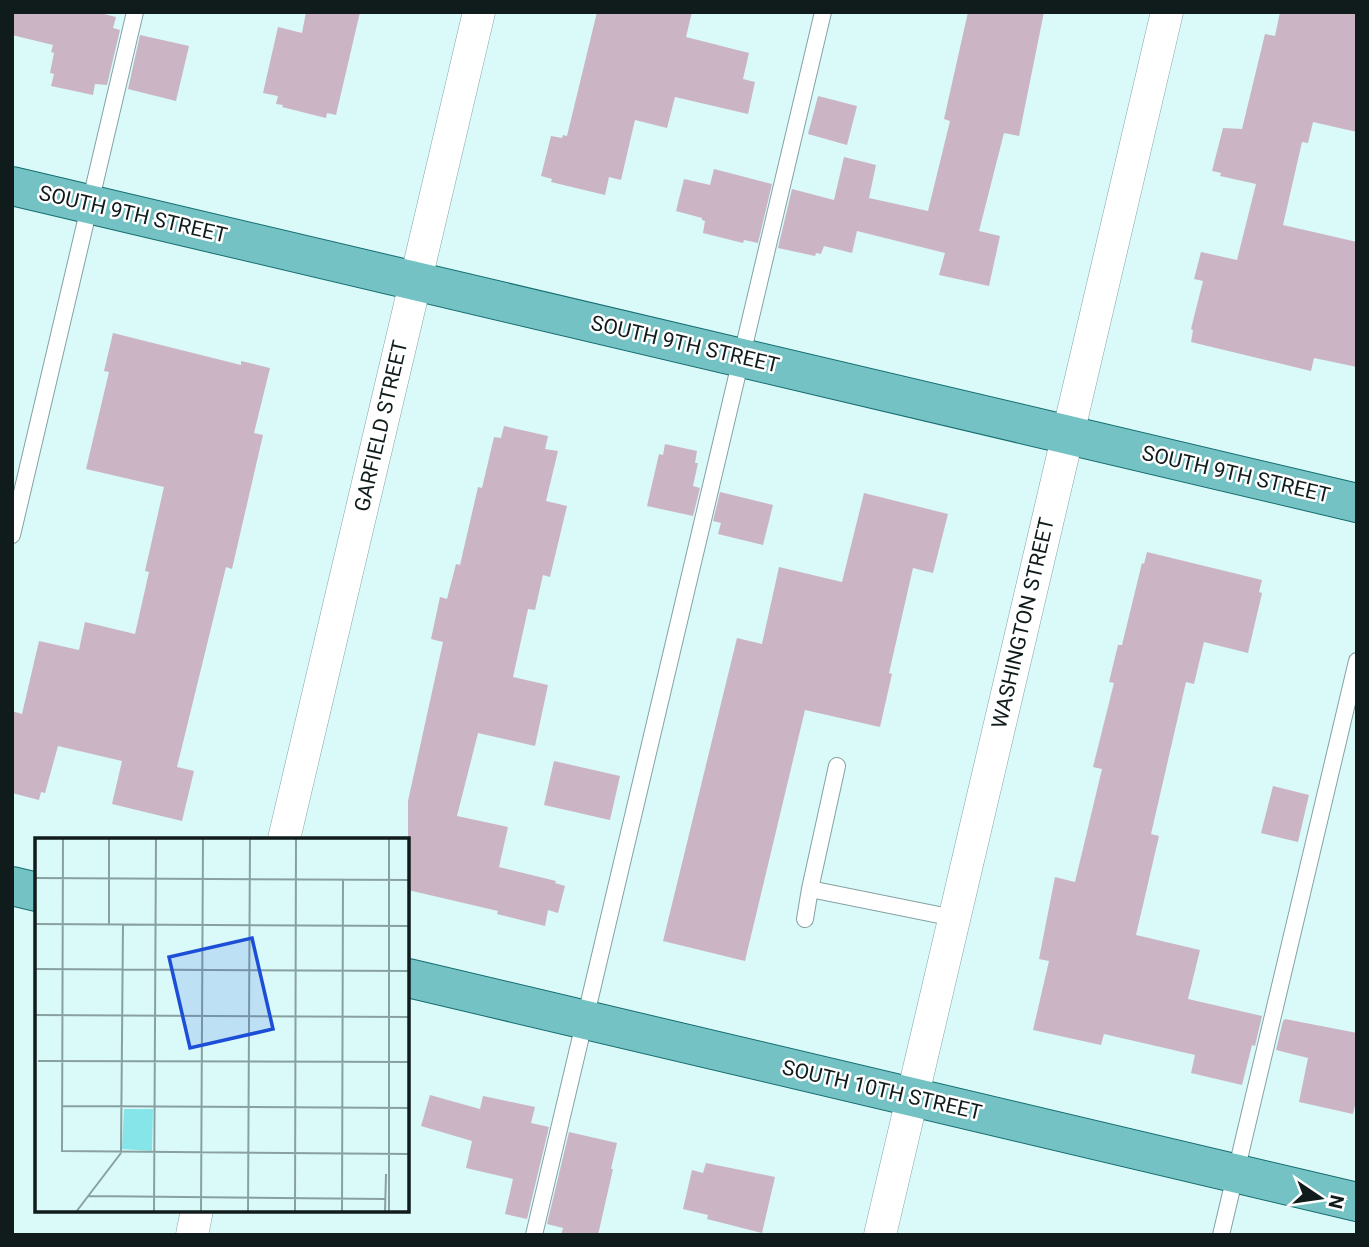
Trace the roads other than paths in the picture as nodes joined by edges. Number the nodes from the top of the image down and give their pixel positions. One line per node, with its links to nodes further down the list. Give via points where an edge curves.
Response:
1 (135, 12): 6 (lane)
2 (479, 12): 7 (street, GARFIELD STREET)
3 (823, 12): 8 (lane)
4 (1167, 12): 9 (street, WASHINGTON STREET)
5 (12, 186): 6 (main road, SOUTH 9TH STREET)
6 (89, 204): 7 (main road, SOUTH 9TH STREET); 11 (lane)
7 (415, 280): 8 (main road, SOUTH 9TH STREET); 14 (street, GARFIELD STREET)
8 (741, 357): 9 (main road, SOUTH 9TH STREET); 21 (lane)
9 (1067, 434): 10 (main road, SOUTH 9TH STREET); 18 (street, WASHINGTON STREET)
10 (1357, 503)
11 (12, 536)
12 (1357, 661): 23 (lane)
13 (837, 766): 16 (lane)
14 (284, 838)
15 (12, 886): 17 (main road)
16 (810, 889): 18 (lane); 19 (lane)
17 (35, 892)
18 (954, 918): 22 (street, WASHINGTON STREET)
19 (805, 919)
20 (410, 978): 21 (main road, SOUTH 10TH STREET)
21 (585, 1019): 22 (main road, SOUTH 10TH STREET); 27 (lane)
22 (912, 1098): 23 (main road, SOUTH 10TH STREET); 28 (street, WASHINGTON STREET)
23 (1235, 1173): 24 (main road, SOUTH 10TH STREET); 29 (lane)
24 (1357, 1202)
25 (197, 1212): 26 (street)
26 (192, 1235)
27 (534, 1235)
28 (880, 1235)
29 (1221, 1235)

